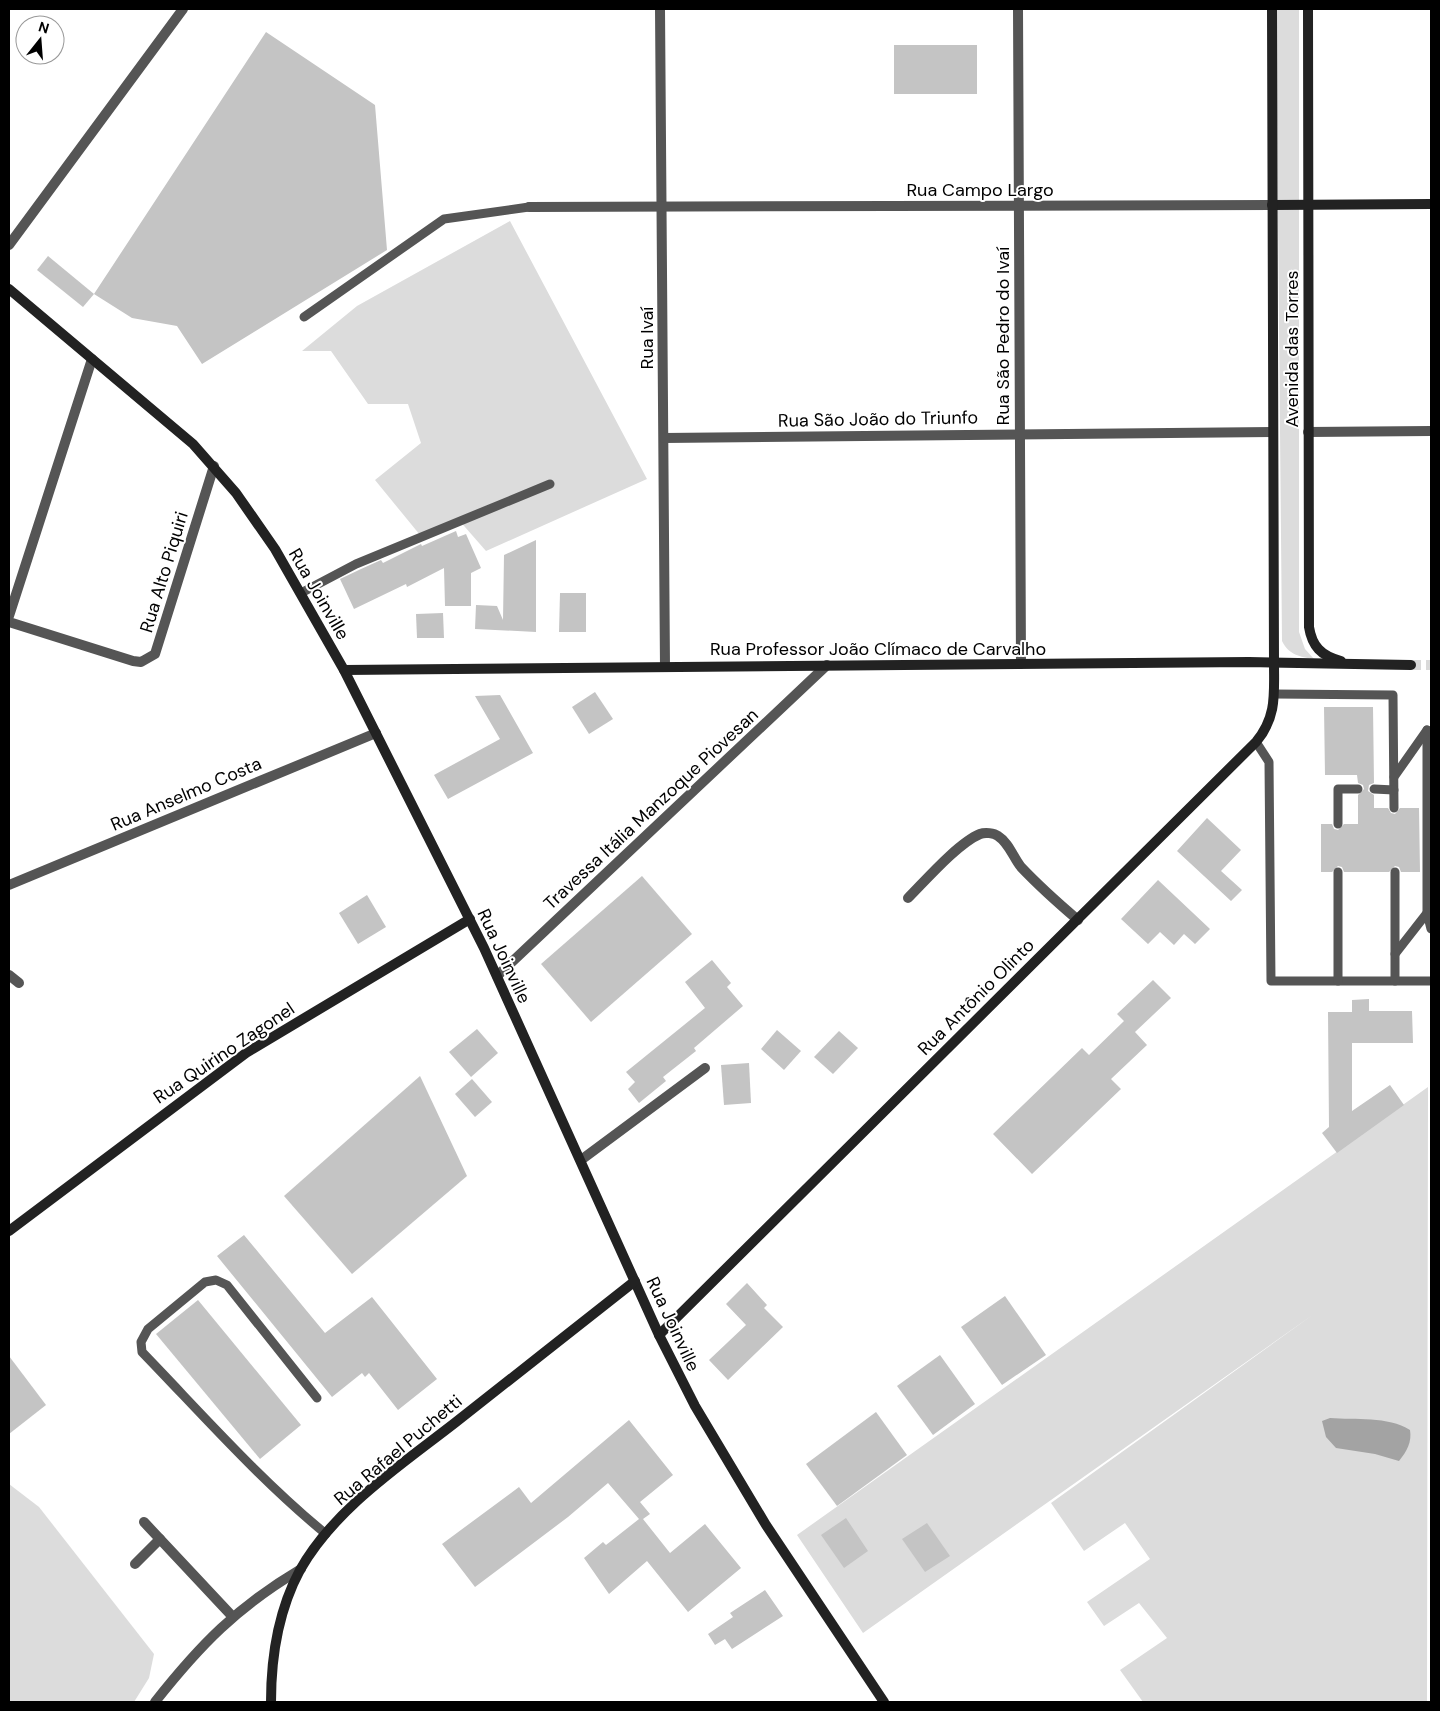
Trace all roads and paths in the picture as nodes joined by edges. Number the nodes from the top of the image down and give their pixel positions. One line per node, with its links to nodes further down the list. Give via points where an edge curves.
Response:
1 (184, 9): 12 (street)
2 (660, 9): 11 (street, Rua Ivaí)
3 (1018, 9): 9 (street, Rua São Pedro do Ivaí)
4 (1272, 9): 7 (main road, Avenida das Torres)
5 (1308, 9): 8 (main road, Avenida das Torres)
6 (1431, 204): 8 (main road, Rua Campo Largo)
7 (1272, 205): 8 (main road, Rua Campo Largo); 9 (street, Rua Campo Largo); 17 (main road, Avenida das Torres)
8 (1308, 205): 18 (main road, Avenida das Torres)
9 (1019, 206): 11 (street, Rua Campo Largo); 19 (street, Rua São Pedro do Ivaí)
10 (529, 207): 11 (street, Rua Campo Largo); 14 (lane, via 444,219)
11 (662, 207): 20 (street, Rua Ivaí)
12 (9, 245)
13 (9, 289): 15 (main road, Rua Joinville)
14 (304, 317)
15 (92, 359): 21 (main road, Rua Joinville, via 168,421); 24 (street)
16 (1431, 431): 18 (street)
17 (1273, 432): 19 (street, Rua São João do Triunfo); 26 (main road, Avenida das Torres)
18 (1308, 432): 28 (main road, Avenida das Torres, via 1308,627 1316,647 1325,655)
19 (1020, 434): 20 (street, Rua São João do Triunfo); 27 (street, Rua São Pedro do Ivaí)
20 (664, 438): 31 (street, Rua Ivaí)
21 (214, 466): 23 (main road, Rua Joinville, via 256,520); 25 (street, Rua Alto Piquiri, via 155,654 141,662 133,661)
22 (550, 484): 23 (lane, via 356,564)
23 (301, 593): 32 (main road, Rua Joinville)
24 (9, 616)
25 (9, 622)
26 (1274, 663): 27 (main road, Rua Professor João Clímaco de Carvalho); 28 (main road, Rua Professor João Clímaco de Carvalho); 33 (main road, Rua Antônio Olinto)
27 (1021, 664): 30 (main road, Rua Professor João Clímaco de Carvalho)
28 (1351, 664): 29 (main road, Rua Professor João Clímaco de Carvalho)
29 (1411, 665)
30 (827, 666): 31 (main road, Rua Professor João Clímaco de Carvalho); 53 (street, Travessa Itália Manzoque Piovesan)
31 (665, 667): 32 (main road, Rua Professor João Clímaco de Carvalho)
32 (344, 670): 35 (main road, Rua Joinville)
33 (1274, 694): 36 (main road, Rua Antônio Olinto, via 1270,720); 37 (lane, via 1393,695)
34 (1429, 728): 37 (lane); 47 (lane)
35 (376, 733): 45 (street, Rua Anselmo Costa); 48 (main road, Rua Joinville)
36 (1256, 742): 49 (main road, Rua Antônio Olinto); 54 (lane, via 1269,762 1272,981)
37 (1394, 778): 40 (lane)
38 (1358, 789): 42 (lane, via 1338,789)
39 (1374, 790): 40 (lane)
40 (1394, 790): 41 (lane)
41 (1394, 808)
42 (1338, 824)
43 (1338, 872): 54 (lane)
44 (1394, 872): 51 (lane)
45 (9, 885)
46 (908, 898): 49 (street, via 967,843 980,834 989,833 1005,842 1033,880)
47 (1427, 914): 50 (lane); 51 (lane)
48 (470, 919): 53 (main road, Rua Joinville); 60 (main road, Rua Quirino Zagonel, via 246,1053)
49 (1078, 920): 62 (main road, Rua Antônio Olinto)
50 (1431, 928)
51 (1395, 954): 55 (lane)
52 (9, 975): 57 (street)
53 (497, 976): 59 (main road, Rua Joinville)
54 (1338, 981): 55 (lane)
55 (1395, 981): 56 (lane)
56 (1431, 981)
57 (19, 984)
58 (705, 1068): 59 (street)
59 (581, 1160): 61 (main road, Rua Joinville)
60 (9, 1231)
61 (635, 1281): 62 (main road, Rua Joinville); 65 (main road, Rua Rafael Puchetti, via 378,1484)
62 (659, 1335): 72 (main road, Rua Joinville, via 738,1480)
63 (317, 1398): 65 (lane, via 227,1285 216,1280 205,1282 148,1329 141,1342 142,1352 246,1460)
64 (144, 1522): 66 (street)
65 (326, 1534): 68 (main road, Rua Rafael Puchetti)
66 (160, 1539): 67 (street); 69 (street)
67 (135, 1564)
68 (301, 1569): 69 (street); 71 (main road, Rua Rafael Puchetti, via 280,1621 273,1650)
69 (232, 1616): 70 (street)
70 (155, 1702)
71 (271, 1702)
72 (884, 1702)

